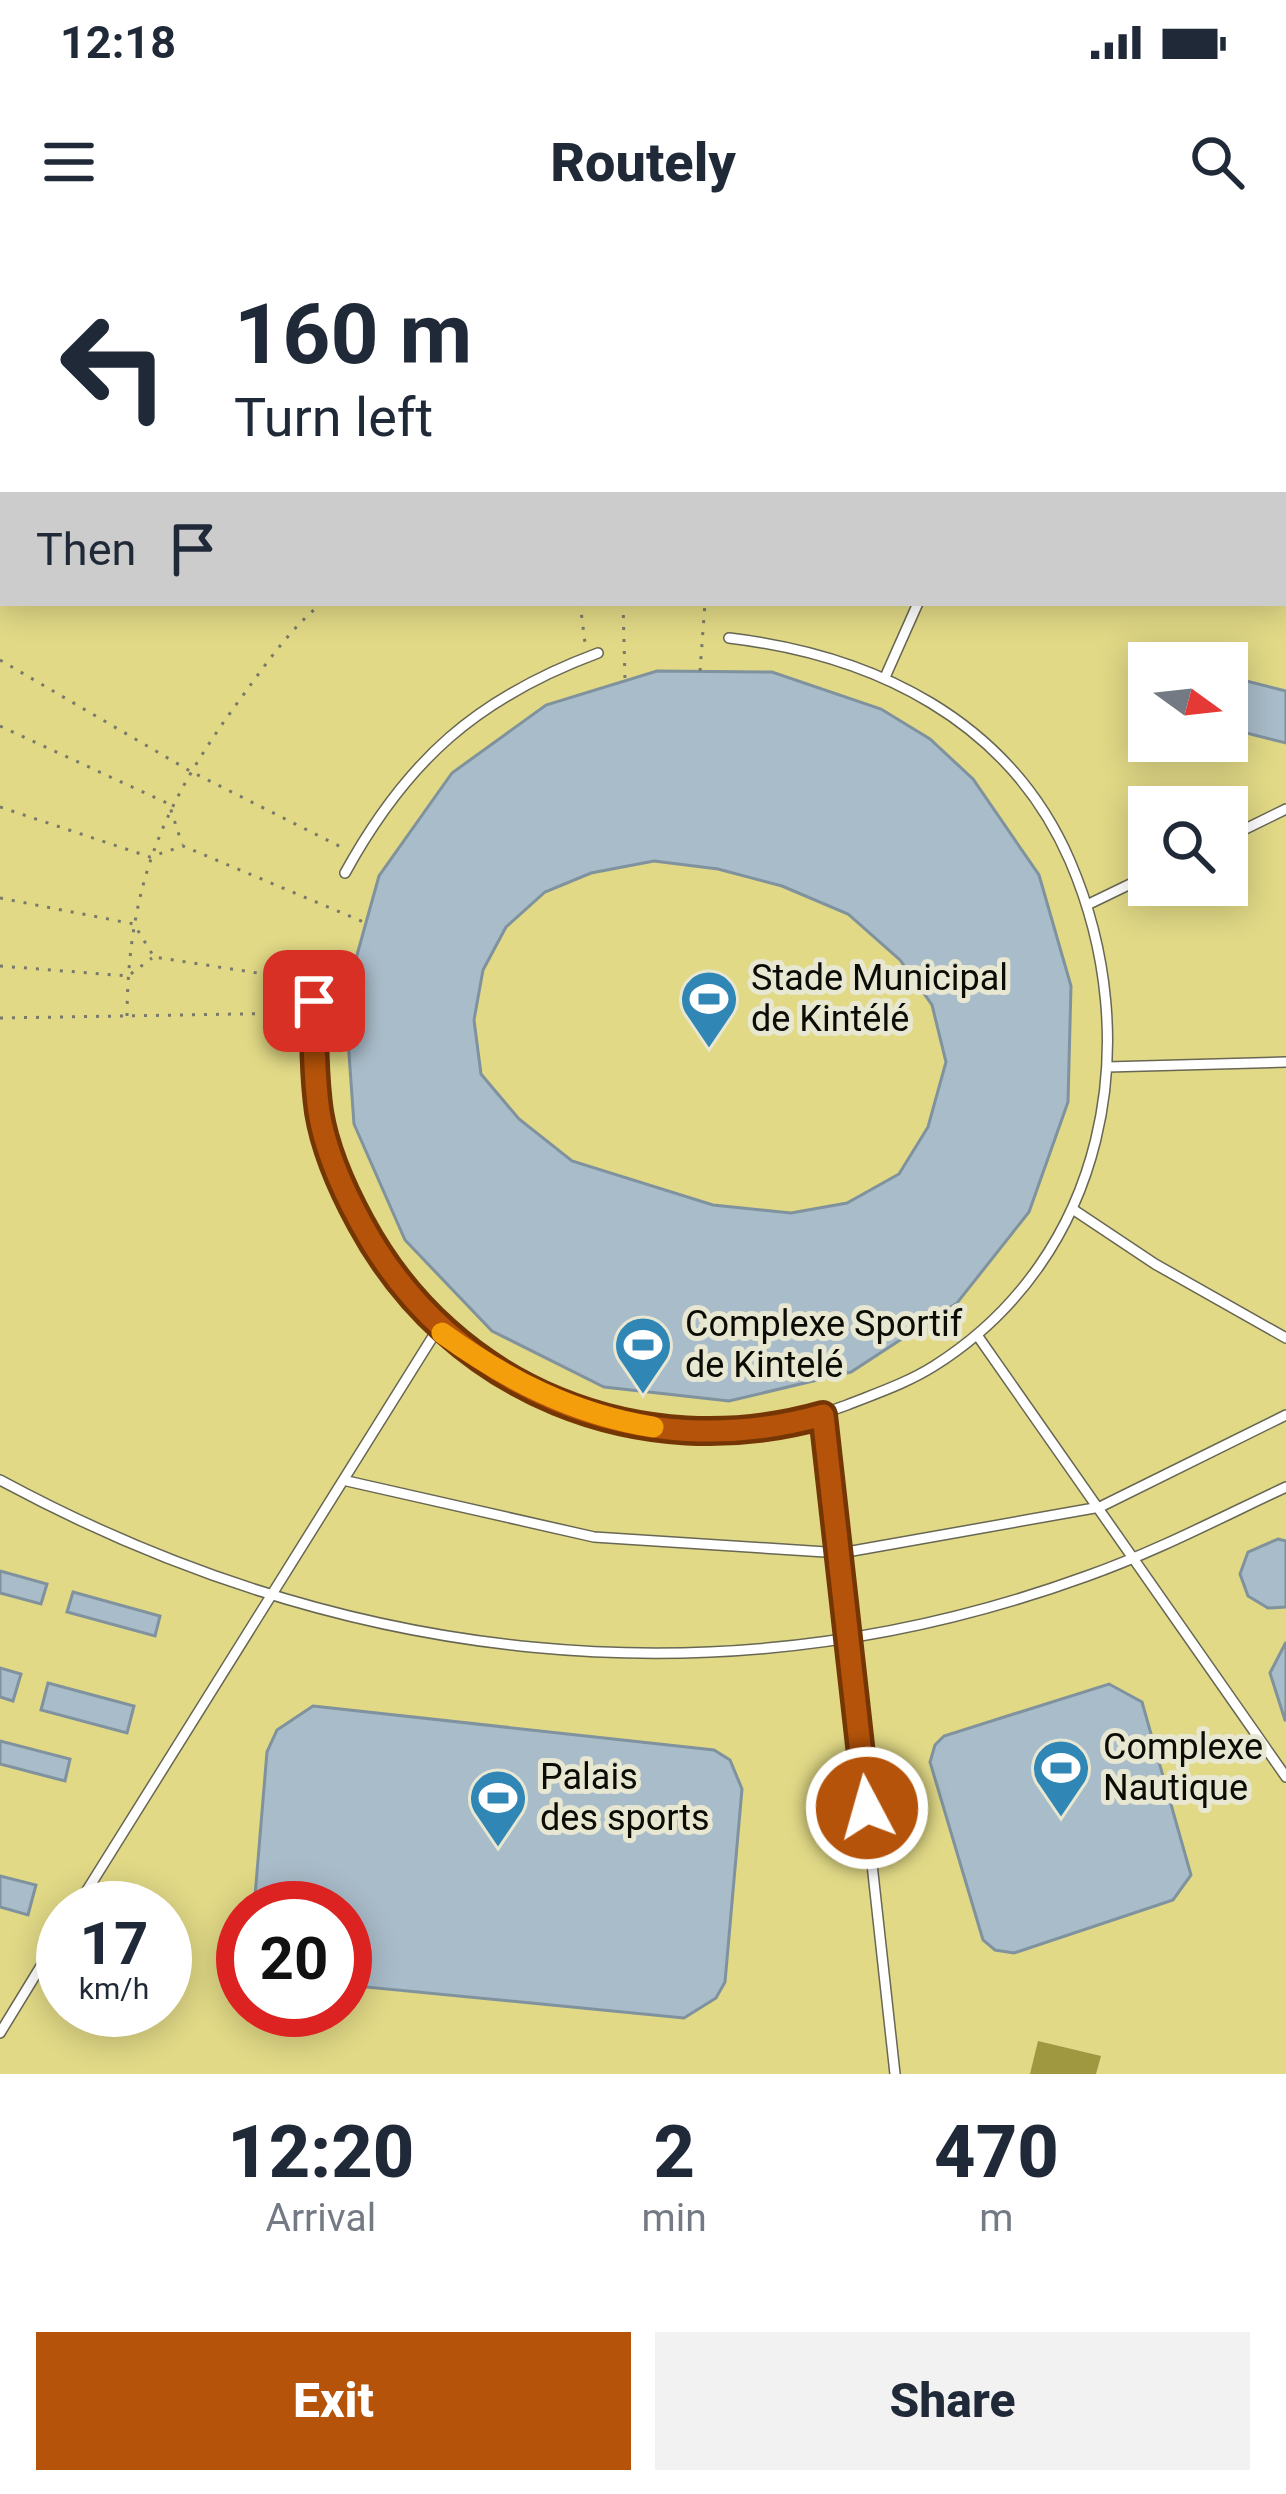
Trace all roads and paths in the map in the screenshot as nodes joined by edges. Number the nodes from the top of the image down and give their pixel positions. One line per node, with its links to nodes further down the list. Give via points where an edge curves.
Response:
1 (319, 606): 13 (path, via 265,664)
2 (581, 606): 7 (path)
3 (623, 606): 11 (path)
4 (705, 606): 9 (path)
5 (917, 606): 10 (lane)
6 (729, 638): 10 (lane, via 827,653)
7 (592, 655): 19 (lane, via 466,719 383,808)
8 (0, 660): 13 (path)
9 (700, 671)
10 (886, 675): 24 (lane, via 1005,763 1064,846)
11 (625, 680)
12 (0, 726): 14 (path)
13 (190, 771): 14 (path); 19 (path)
14 (169, 804): 18 (path); 20 (path)
15 (0, 807): 20 (path)
16 (1286, 809): 17 (lane)
17 (1248, 828)
18 (182, 846): 20 (path); 26 (path)
19 (356, 854): 21 (lane)
20 (150, 857): 25 (path)
21 (345, 873)
22 (1128, 885): 24 (lane)
23 (0, 898): 25 (path)
24 (1088, 904): 35 (lane, via 1106,970)
25 (134, 923): 27 (path); 29 (path)
26 (366, 923)
27 (154, 957): 29 (path); 30 (path)
28 (0, 966): 29 (path)
29 (128, 976): 32 (path)
30 (348, 987)
31 (314, 1007): 32 (path); 37 (lane, via 319,1114 344,1192)
32 (128, 1016): 33 (path)
33 (0, 1018)
34 (1286, 1062): 35 (lane)
35 (1107, 1066): 36 (lane, via 1100,1125)
36 (1074, 1210): 38 (lane); 39 (lane)
37 (437, 1330): 41 (lane, via 534,1390 619,1421 731,1432); 43 (lane)
38 (977, 1335): 41 (lane, via 896,1387); 45 (lane)
39 (1286, 1337)
40 (1286, 1414): 45 (lane)
41 (823, 1415): 46 (lane)
42 (0, 1480): 48 (lane, via 74,1520)
43 (347, 1481): 46 (lane, via 594,1537); 48 (lane)
44 (1286, 1487): 47 (lane)
45 (1100, 1507): 46 (lane); 47 (lane)
46 (841, 1553): 49 (lane)
47 (1130, 1558): 49 (lane, via 992,1606); 50 (lane)
48 (269, 1597): 49 (lane, via 385,1628 512,1648 709,1654); 51 (lane)
49 (849, 1636): 54 (lane)
50 (1286, 1777)
51 (93, 1881)
52 (36, 1974): 53 (lane)
53 (0, 2033)
54 (896, 2074)

